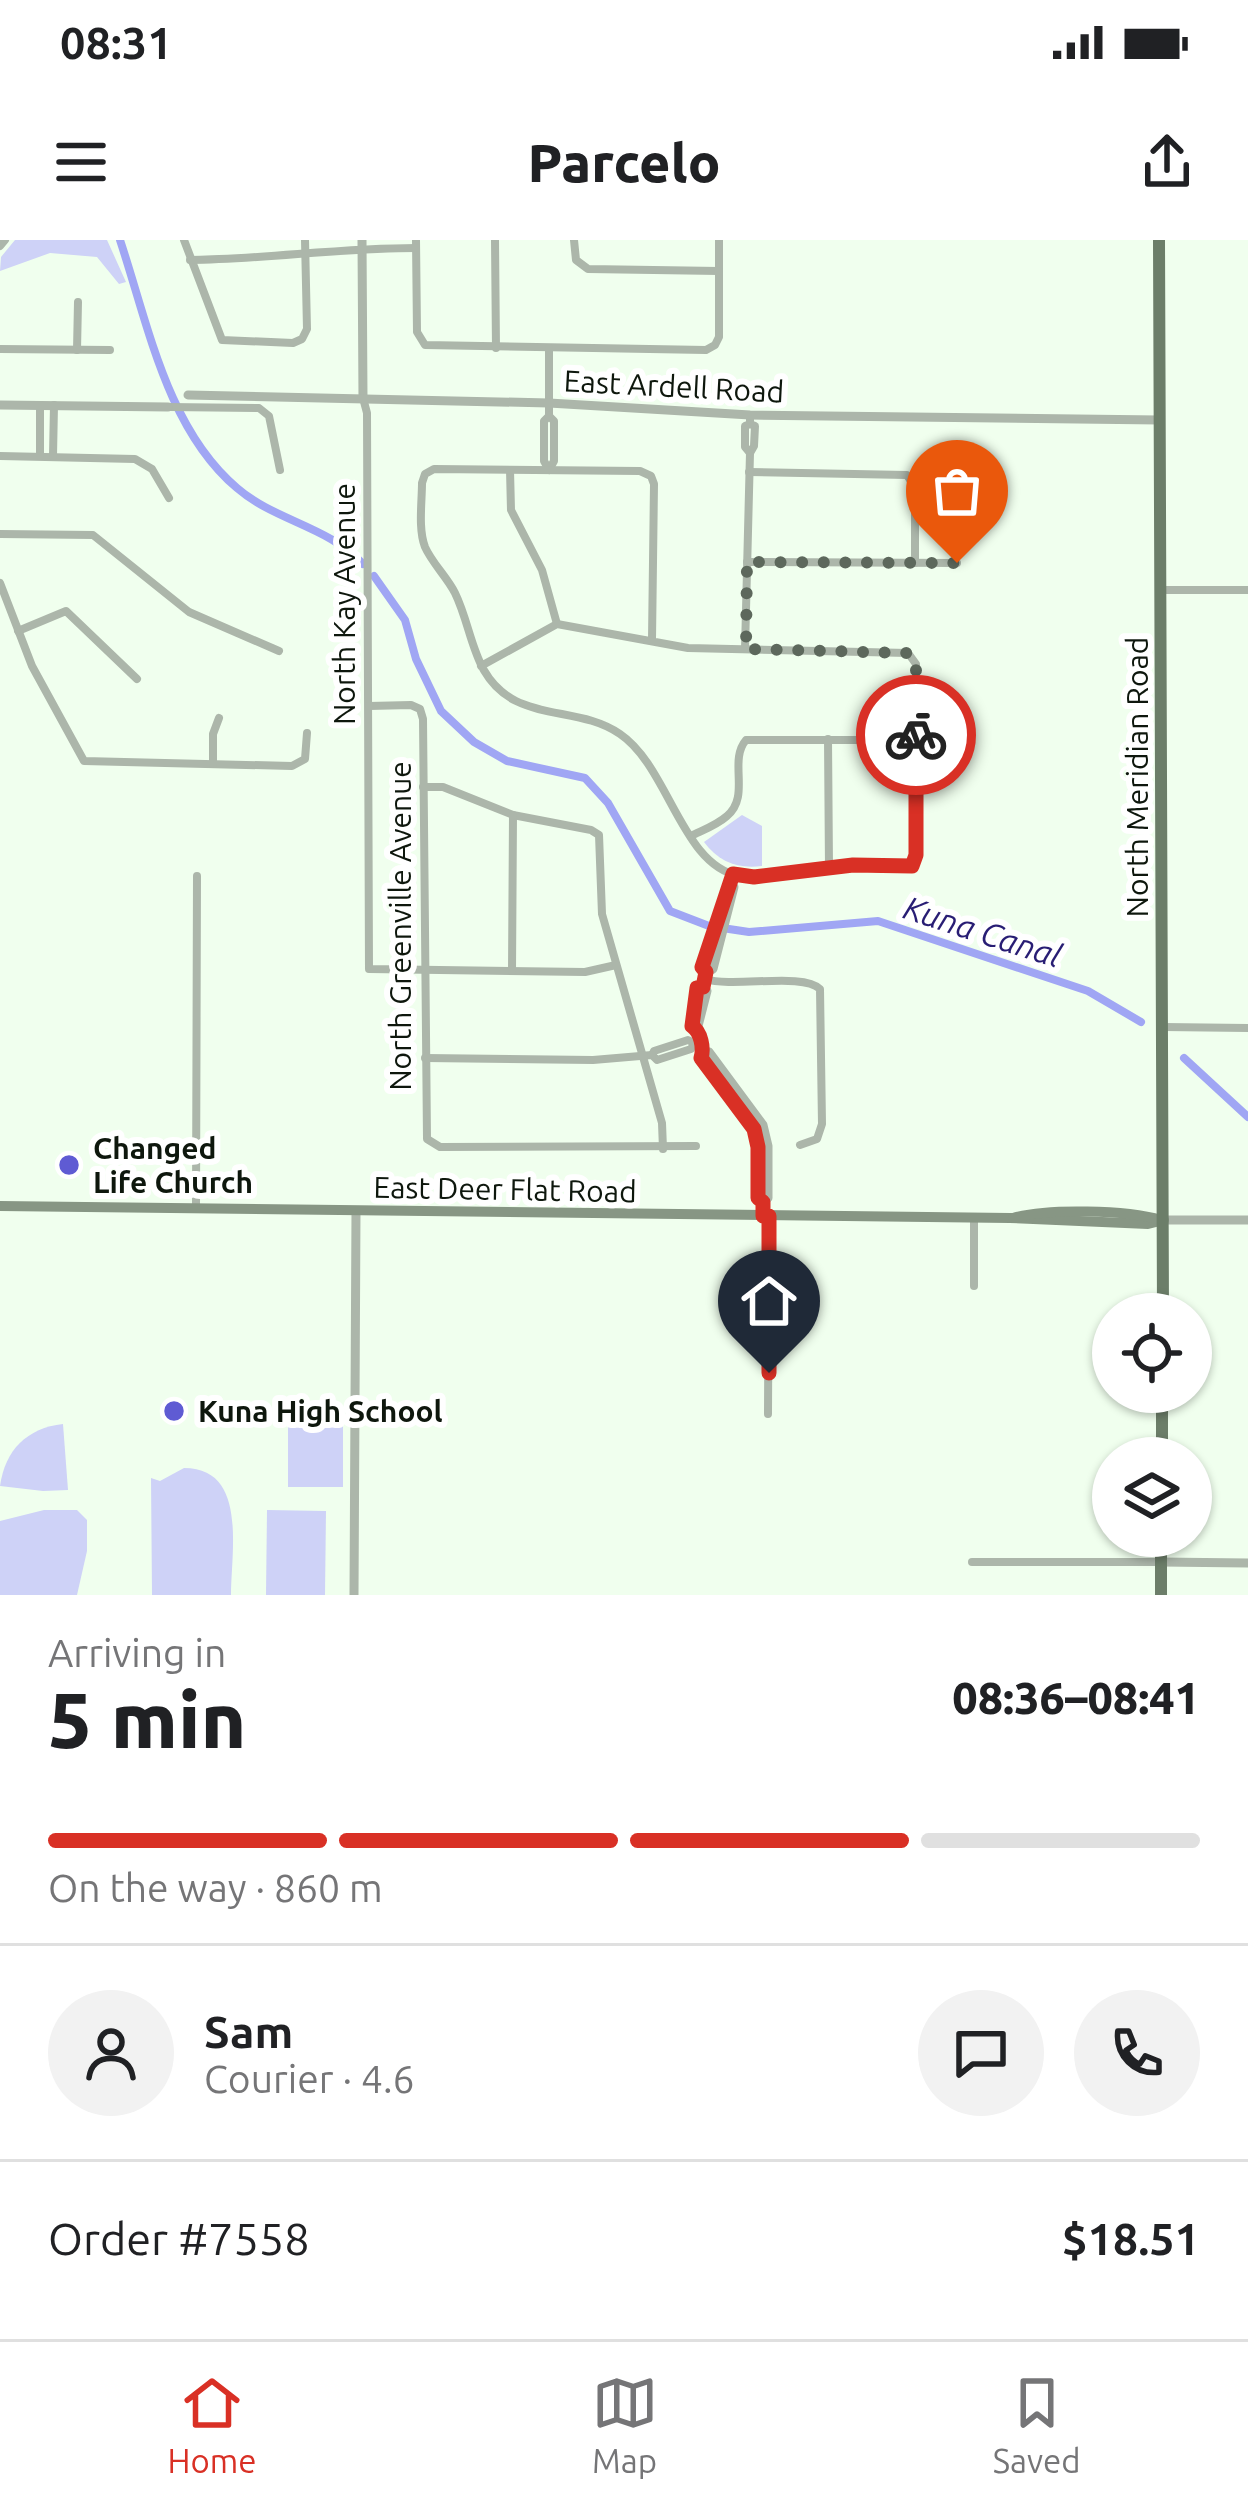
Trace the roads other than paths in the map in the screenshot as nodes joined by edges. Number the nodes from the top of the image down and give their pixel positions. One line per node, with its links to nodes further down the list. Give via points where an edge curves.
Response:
1 (184, 240): 10 (street)
2 (305, 240): 9 (street)
3 (495, 240): 13 (street)
4 (574, 240): 11 (street, via 579,265 589,269)
5 (719, 240): 11 (street)
6 (1160, 240): 26 (main road, North Meridian Road)
7 (362, 244): 8 (street); 9 (street); 19 (street, North Kay Avenue)
8 (416, 244): 13 (street, via 421,341)
9 (305, 253): 10 (street); 10 (street, via 307,329 292,343 222,340)
10 (190, 260)
11 (719, 271): 14 (street, via 716,345 706,350)
12 (78, 302): 16 (street)
13 (496, 348): 14 (street)
14 (549, 348): 24 (street)
15 (0, 350): 16 (street)
16 (77, 350): 17 (street)
17 (110, 350)
18 (188, 395): 19 (street, East Ardell Road)
19 (363, 398): 24 (street, East Ardell Road); 49 (street, North Kay Avenue)
20 (0, 405): 21 (street)
21 (40, 405): 22 (street); 28 (street)
22 (54, 405): 23 (street); 29 (street)
23 (175, 408): 30 (street, via 260,408 269,416)
24 (549, 410): 25 (street, East Ardell Road); 32 (street)
25 (750, 419): 26 (street, East Ardell Road); 33 (street)
26 (1159, 420): 40 (main road, North Meridian Road)
27 (0, 456): 28 (street)
28 (40, 456): 29 (street)
29 (53, 457): 34 (street, via 141,461)
30 (280, 470)
31 (510, 470): 32 (street); 42 (street, via 511,510 542,570); 47 (street, via 434,469 422,483 424,545 456,596)
32 (549, 470): 44 (street, via 651,476)
33 (749, 472): 36 (street); 37 (street, via 911,478)
34 (169, 498)
35 (0, 534): 46 (street, via 93,535 189,612)
36 (747, 562): 37 (street); 45 (street)
37 (915, 563): 38 (street)
38 (957, 563)
39 (0, 583): 43 (street)
40 (1160, 590): 41 (street); 66 (main road, North Meridian Road)
41 (1248, 590)
42 (557, 624): 44 (street); 47 (street)
43 (17, 631): 48 (street, via 66,611); 55 (street, via 80,759)
44 (652, 640): 45 (street)
45 (746, 649): 53 (street, via 903,651 912,656)
46 (279, 651)
47 (481, 666): 58 (street, via 522,704 621,734 652,765)
48 (137, 679)
49 (369, 706): 56 (street, North Greenville Avenue, via 420,709); 63 (street, North Kay Avenue, via 369,969)
50 (219, 718): 55 (street)
51 (307, 733): 55 (street, via 302,763)
52 (828, 739): 53 (street); 58 (street, via 742,742 737,804); 59 (street)
53 (916, 740): 54 (street); 59 (street, via 912,866)
54 (959, 740)
55 (212, 764)
56 (424, 787): 57 (street); 63 (street, North Greenville Avenue)
57 (513, 815): 62 (street, via 599,835 602,914); 64 (street)
58 (691, 836): 61 (street)
59 (829, 867): 61 (street)
60 (197, 876): 75 (street)
61 (732, 879): 65 (street)
62 (616, 965): 64 (street); 69 (street)
63 (424, 970): 64 (street); 70 (street, North Greenville Avenue)
64 (512, 971)
65 (704, 980): 68 (street); 71 (street, via 817,984 822,1124 817,1139)
66 (1162, 1028): 67 (street); 79 (main road, North Meridian Road)
67 (1248, 1028)
68 (699, 1045): 69 (street, via 688,1040); 77 (street, via 763,1125)
69 (648, 1056): 70 (street); 73 (street)
70 (425, 1058): 73 (street, North Greenville Avenue, via 425,1134 440,1147)
71 (800, 1145)
72 (696, 1146): 73 (street)
73 (663, 1149)
74 (0, 1206): 75 (main road, East Deer Flat Road)
75 (196, 1209): 76 (main road, East Deer Flat Road)
76 (356, 1210): 77 (main road, East Deer Flat Road); 88 (street)
77 (765, 1211): 78 (main road, East Deer Flat Road); 83 (street)
78 (974, 1218): 79 (main road, East Deer Flat Road); 81 (street)
79 (1164, 1220): 80 (street, East Deer Flat Road); 82 (main road, North Meridian Road)
80 (1248, 1220)
81 (974, 1286)
82 (1163, 1293)
83 (769, 1414)
84 (1161, 1557): 86 (main road)
85 (972, 1562): 86 (street)
86 (1161, 1562): 87 (street); 89 (main road)
87 (1248, 1563)
88 (354, 1595)
89 (1161, 1595)

